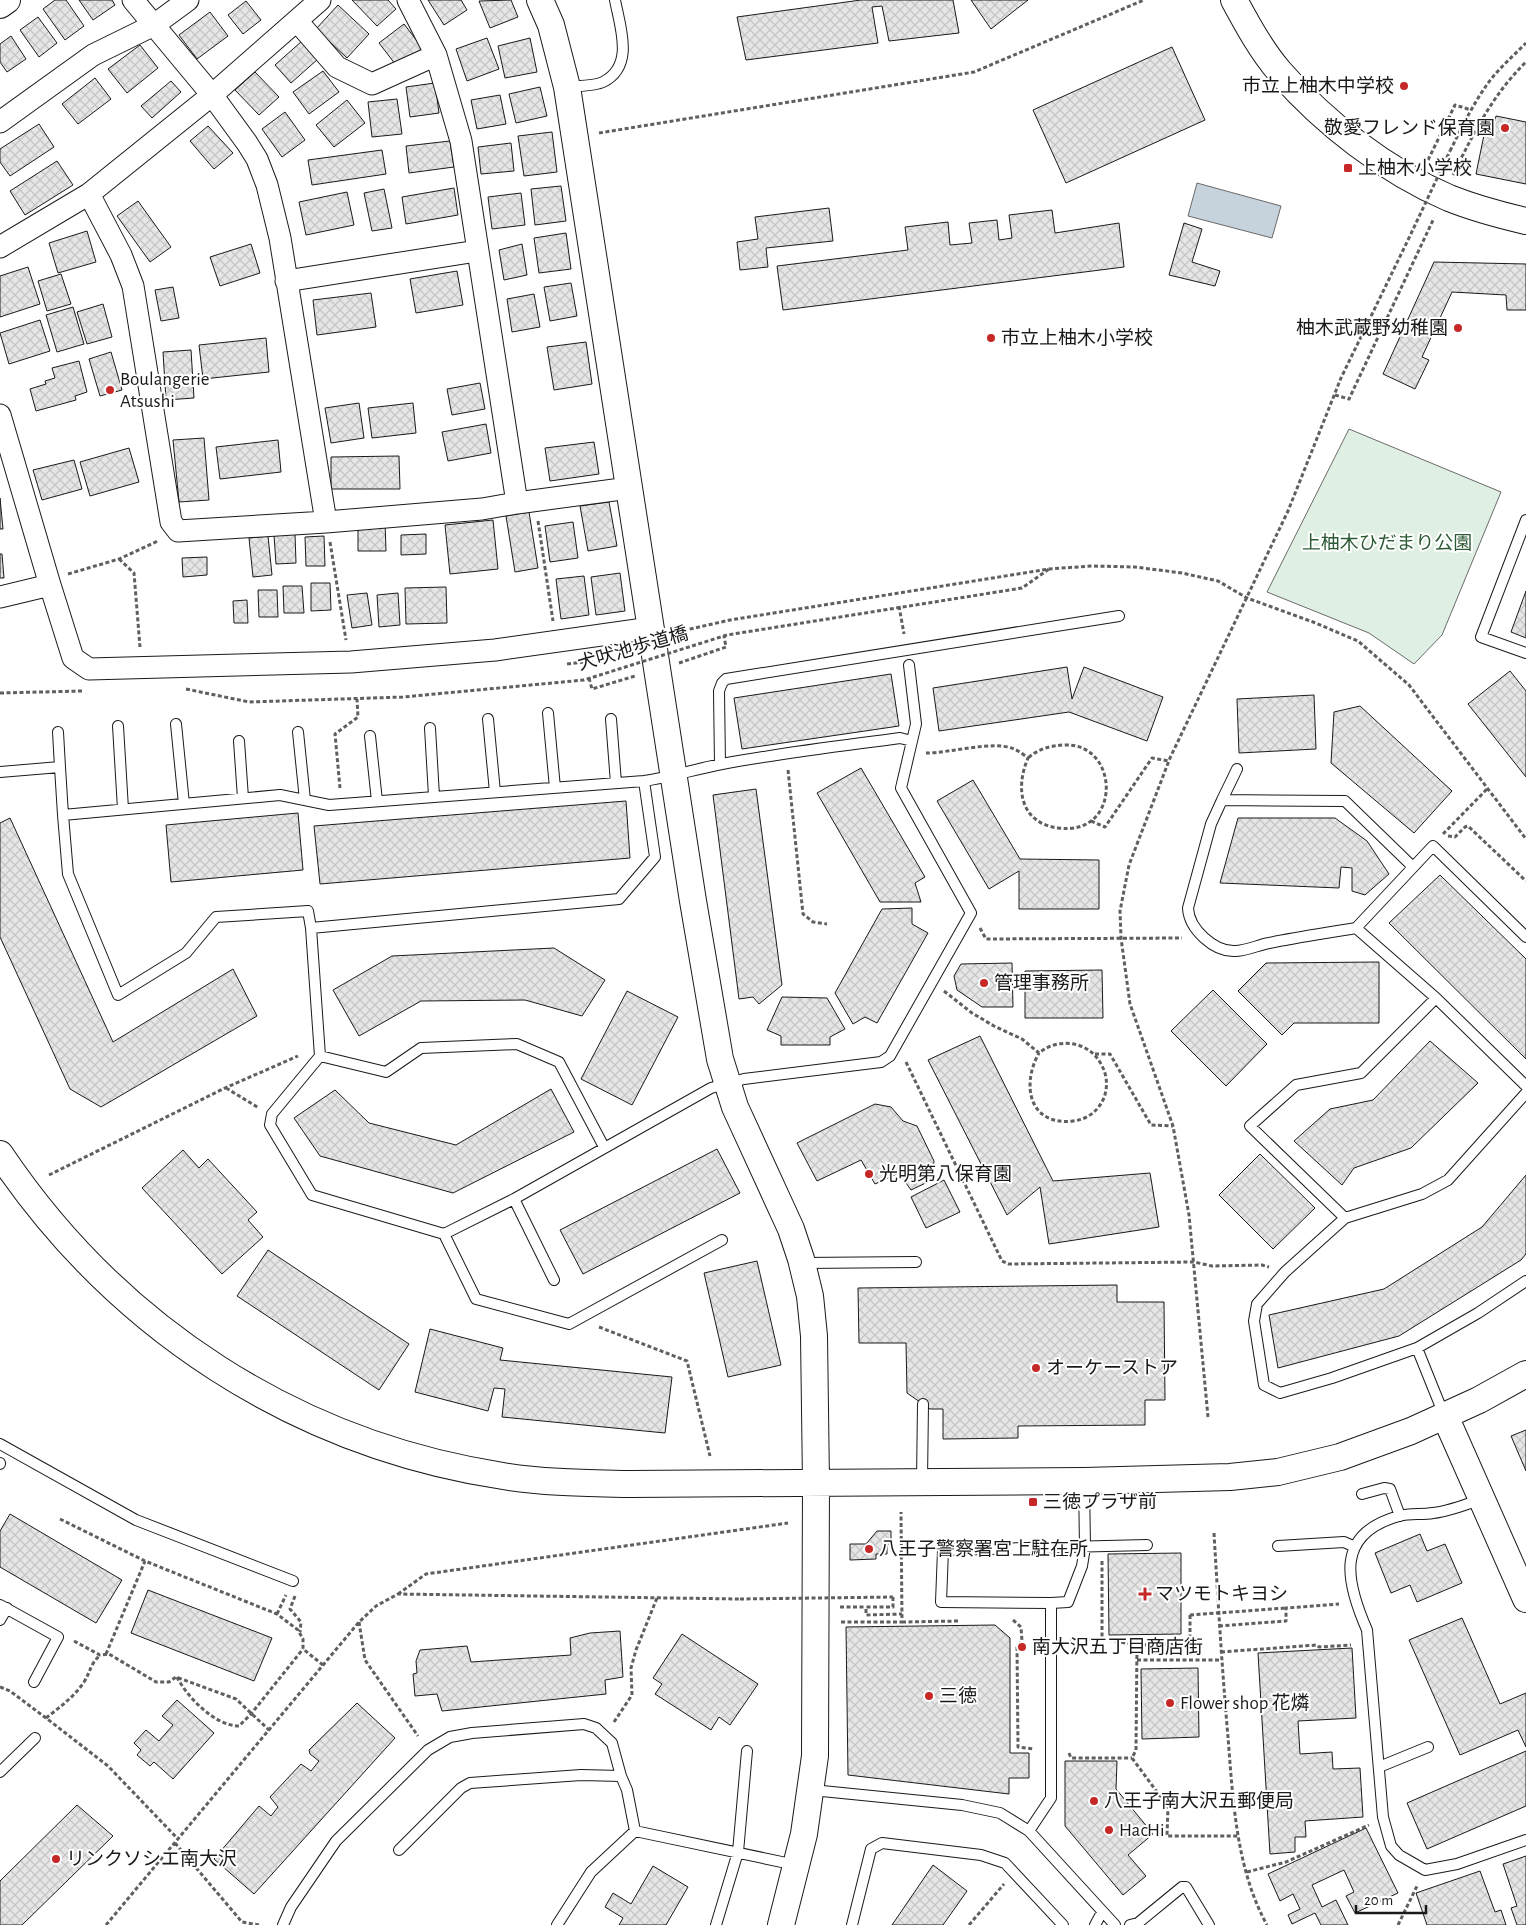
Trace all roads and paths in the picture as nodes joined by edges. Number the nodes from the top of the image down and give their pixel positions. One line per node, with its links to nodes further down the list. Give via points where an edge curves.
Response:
1 (7, 0): 10 (street)
2 (134, 0): 12 (street)
3 (188, 0): 12 (street)
4 (320, 0): 11 (street)
5 (408, 0): 14 (street)
6 (540, 0): 16 (street, via 551,25)
7 (615, 0): 16 (lane, via 624,50 619,68 602,82)
8 (1144, 0): 20 (path, via 974,72)
9 (1234, 0): 25 (street, via 1279,70 1360,146 1419,184 1490,213)
10 (0, 5)
11 (296, 21): 14 (street, via 337,67 372,84); 17 (street)
12 (154, 25): 17 (street); 19 (street, via 93,55)
13 (1526, 43): 18 (path, via 1487,85)
14 (436, 55): 27 (street, via 461,141)
15 (1526, 62): 22 (path, via 1497,93)
16 (567, 87): 31 (street)
17 (212, 95): 23 (street); 28 (street, via 247,143 267,185)
18 (1471, 110): 21 (path, via 1455,105); 29 (path, bridge)
19 (0, 122)
20 (594, 134)
21 (1426, 165)
22 (1452, 178)
23 (89, 194): 26 (street); 35 (street, via 121,255 133,286 171,522)
24 (1434, 218): 29 (path, via 1349,399)
25 (1526, 221)
26 (0, 247)
27 (477, 251): 28 (street); 32 (street)
28 (286, 281): 34 (street)
29 (1334, 395): 41 (path, via 1288,511)
30 (0, 415): 39 (street)
31 (629, 488): 32 (street); 44 (street)
32 (526, 502): 34 (street, via 482,509); 47 (path)
33 (1526, 520): 36 (lane)
34 (326, 522): 35 (street); 48 (path)
35 (178, 531): 37 (path)
36 (1523, 537): 50 (lane, via 1481,637)
37 (119, 559): 39 (path); 49 (path, via 134,573)
38 (1049, 570): 41 (path, via 1090,566 1182,573 1218,581); 42 (path, 犬吠池歩道橋, bridge, via 1022,588); 44 (path)
39 (49, 582): 40 (street); 47 (street, via 73,658 90,669 351,662)
40 (0, 596)
41 (1247, 598): 70 (path); 79 (path, via 1358,641 1409,685)
42 (900, 606): 45 (path, 犬吠池歩道橋, bridge); 46 (path)
43 (1119, 616): 71 (lane, via 726,679 720,691)
44 (661, 631): 47 (street); 75 (street)
45 (724, 636): 51 (path, via 726,647); 54 (path, 犬吠池歩道橋, bridge)
46 (904, 637)
47 (556, 642)
48 (347, 644)
49 (140, 652)
50 (1526, 653)
51 (674, 665)
52 (909, 666): 67 (lane, via 916,724)
53 (641, 674): 54 (path, via 592,689)
54 (589, 678): 56 (path, 犬吠池歩道橋, bridge)
55 (186, 689): 56 (path, 犬吠池歩道橋, bridge, via 249,702)
56 (357, 699): 86 (path, via 358,718 335,734)
57 (548, 713): 78 (lane)
58 (488, 719): 80 (lane)
59 (611, 719): 77 (lane)
60 (176, 724): 87 (lane)
61 (118, 726): 88 (lane)
62 (430, 728): 81 (lane)
63 (58, 732): 72 (lane)
64 (298, 732): 83 (lane)
65 (370, 736): 85 (lane)
66 (239, 741): 82 (lane)
67 (912, 741): 68 (lane, via 900,738); 69 (path, via 926,752 995,746 1014,749); 103 (lane, via 901,788 971,913)
68 (786, 754): 71 (lane); 96 (path, via 802,914 813,922)
69 (1028, 758): 90 (path, via 1021,789 1031,815 1048,826 1061,828 1077,827); 90 (path, via 1042,749 1067,744 1095,756 1106,779 1106,794 1102,810)
70 (1169, 761): 90 (path, via 1152,758 1105,826); 100 (path, via 1129,865 1120,911)
71 (720, 764): 75 (lane)
72 (60, 767): 74 (lane); 89 (lane)
73 (1237, 770): 84 (lane)
74 (0, 772)
75 (674, 776): 76 (lane); 109 (street, via 705,972)
76 (644, 781): 77 (lane); 97 (lane, via 655,857 619,899)
77 (616, 783): 78 (lane)
78 (555, 788): 80 (lane)
79 (1488, 788): 91 (path); 93 (path)
80 (495, 792): 81 (lane)
81 (434, 796): 85 (lane)
82 (243, 798): 83 (lane, via 280,795); 87 (lane)
83 (305, 800): 86 (lane, via 329,805)
84 (1222, 800): 94 (lane, via 1345,801); 98 (lane, via 1211,824 1188,908 1188,917 1205,938 1219,948 1235,951)
85 (377, 801): 86 (lane)
86 (341, 803)
87 (184, 804): 88 (lane)
88 (123, 809): 89 (lane)
89 (63, 815): 97 (lane, via 68,874 118,995 186,953 216,917 308,911)
90 (1091, 821)
91 (1453, 823)
92 (1442, 835): 95 (path, via 1455,836 1468,826)
93 (1526, 840)
94 (1412, 866): 98 (lane); 99 (lane, via 1433,846)
95 (1526, 881)
96 (827, 924)
97 (311, 928): 105 (lane)
98 (1356, 928): 104 (lane)
99 (1526, 937)
100 (1121, 938): 101 (path); 102 (path); 114 (path, via 1130,1004)
101 (1179, 938)
102 (986, 939)
103 (933, 980): 106 (path, via 954,1001 1022,1039); 109 (lane, via 887,1060)
104 (1436, 998): 110 (lane); 119 (lane, via 1362,1073 1296,1085 1250,1126)
105 (320, 1051): 111 (path); 113 (lane); 115 (lane, via 386,1072 422,1048 517,1044 559,1062)
106 (1039, 1053): 107 (path, via 1052,1045 1071,1043); 107 (path, via 1031,1074 1031,1095 1036,1108 1053,1121 1088,1118 1101,1104 1106,1080 1103,1067)
107 (1094, 1054): 114 (path, via 1110,1054 1151,1125)
108 (906, 1061): 123 (path, via 1002,1261 1009,1264)
109 (727, 1084): 115 (lane, via 711,1088); 124 (street, via 791,1229)
110 (1526, 1086)
111 (225, 1088): 113 (path); 117 (path)
112 (1526, 1093): 119 (lane, via 1448,1180 1422,1194)
113 (272, 1114): 120 (lane, via 270,1125 312,1195)
114 (1173, 1126): 123 (path)
115 (604, 1147): 118 (lane)
116 (0, 1154): 138 (street, via 53,1225 82,1258 133,1306 187,1349 238,1382 337,1431 418,1459 513,1478 568,1483)
117 (49, 1175)
118 (514, 1199): 120 (lane); 126 (lane)
119 (1345, 1218): 129 (lane, via 1285,1272 1257,1304 1254,1321 1264,1385 1280,1393)
120 (444, 1234): 128 (lane, via 476,1299 569,1324)
121 (722, 1240): 128 (lane)
122 (916, 1262): 124 (lane)
123 (1194, 1262): 125 (path, via 1212,1266); 133 (path)
124 (802, 1263): 138 (street, via 810,1296 814,1336)
125 (1262, 1265)
126 (554, 1280)
127 (1526, 1280): 129 (lane)
128 (579, 1319): 135 (path, via 687,1361)
129 (1417, 1348): 132 (lane)
130 (1526, 1374): 132 (street)
131 (923, 1404): 137 (lane)
132 (1444, 1416): 136 (street, via 1340,1457 1278,1472 1230,1477); 140 (street)
133 (1208, 1417)
134 (0, 1444): 152 (lane, via 136,1520)
135 (710, 1456)
136 (1084, 1481): 137 (street); 148 (lane)
137 (922, 1482): 138 (street)
138 (816, 1483): 200 (street, via 815,1756)
139 (1362, 1494): 142 (lane, via 1390,1489)
140 (1482, 1498): 142 (lane, via 1446,1511); 155 (street)
141 (901, 1512): 162 (path)
142 (1400, 1516): 149 (lane, via 1376,1525)
143 (60, 1520): 151 (path)
144 (788, 1522): 153 (path, via 426,1574)
145 (1214, 1533): 169 (path)
146 (1146, 1545): 148 (lane)
147 (1278, 1546): 149 (lane, via 1344,1542)
148 (1084, 1547): 156 (lane, via 1082,1566 1068,1602); 156 (lane, via 943,1550 941,1602)
149 (1355, 1547): 174 (lane, via 1350,1576 1355,1603 1367,1630)
150 (1102, 1558): 171 (path)
151 (145, 1562): 170 (path, via 277,1614); 178 (path)
152 (293, 1581): 170 (path, via 298,1584 298,1590 290,1609 301,1622)
153 (398, 1594): 154 (path); 166 (path, via 376,1606)
154 (657, 1598): 160 (path, bridge, via 893,1597 893,1607); 189 (path, via 631,1668 632,1695)
155 (1526, 1598)
156 (1050, 1604): 203 (lane, via 1050,1798)
157 (1330, 1605): 161 (path)
158 (4, 1606): 163 (lane); 184 (lane, via 58,1637)
159 (835, 1607): 160 (path)
160 (866, 1607): 162 (path, via 866,1615)
161 (1286, 1608): 169 (path, via 1286,1621); 175 (path, bridge, via 1190,1615 1190,1644)
162 (902, 1614): 168 (path)
163 (0, 1620)
164 (1005, 1620): 193 (path, via 1014,1620 1021,1627 1022,1641 1016,1646 1018,1747)
165 (968, 1621): 168 (path)
166 (359, 1622): 182 (path); 194 (path, via 365,1660)
167 (835, 1622): 168 (path)
168 (902, 1622)
169 (1219, 1626): 177 (path)
170 (300, 1633): 176 (path)
171 (1102, 1639): 172 (path); 175 (path)
172 (1070, 1640)
173 (74, 1641): 179 (path)
174 (1368, 1644): 177 (path); 197 (lane)
175 (1137, 1645): 180 (path)
176 (304, 1649): 182 (path); 186 (path)
177 (1221, 1652): 181 (path)
178 (106, 1654): 179 (path); 183 (path, via 156,1682 169,1682)
179 (100, 1655): 187 (path, via 91,1664 71,1699)
180 (1137, 1660): 181 (path); 196 (path, via 1136,1750)
181 (1221, 1660): 204 (path)
182 (323, 1665): 188 (path)
183 (176, 1677): 186 (path, via 236,1700); 186 (path, via 193,1699 229,1726 239,1726)
184 (34, 1682)
185 (0, 1687): 187 (path)
186 (251, 1714): 188 (path)
187 (46, 1718): 206 (path, via 108,1766)
188 (269, 1730): 206 (path)
189 (605, 1734): 194 (lane, via 584,1724 472,1733 450,1737); 199 (lane, via 612,1743)
190 (35, 1738): 198 (lane)
191 (1428, 1747): 197 (lane)
192 (1067, 1748): 196 (path, via 1071,1758)
193 (1034, 1749)
194 (428, 1750): 218 (lane, via 336,1841 291,1907)
195 (746, 1751): 208 (lane)
196 (1132, 1758): 204 (path, via 1168,1807 1167,1836)
197 (1379, 1767): 201 (lane)
198 (0, 1772)
199 (621, 1776): 202 (lane); 207 (lane, via 581,1775 470,1784 461,1788)
200 (811, 1790): 203 (lane, via 962,1805 1000,1813); 209 (street)
201 (1383, 1817): 205 (lane, via 1391,1846 1399,1855 1425,1870 1458,1864); 210 (path, via 1286,1862)
202 (635, 1831): 208 (lane); 219 (lane, via 591,1872)
203 (1030, 1831): 213 (lane)
204 (1238, 1836): 210 (path)
205 (1526, 1840)
206 (176, 1841): 214 (path); 216 (path)
207 (399, 1850)
208 (738, 1852): 209 (lane); 220 (lane)
209 (797, 1866): 221 (street)
210 (1247, 1872): 228 (path, via 1257,1908)
211 (998, 1889): 223 (path)
212 (1410, 1900): 229 (path)
213 (1102, 1912): 215 (lane); 225 (lane)
214 (242, 1924): 217 (path)
215 (1115, 1924): 226 (lane)
216 (106, 1925)
217 (259, 1925)
218 (283, 1925)
219 (557, 1925)
220 (716, 1925)
221 (781, 1925)
222 (852, 1925): 224 (lane, via 872,1849 882,1843 981,1855 1005,1863)
223 (968, 1925)
224 (1063, 1925)
225 (1095, 1925)
226 (1128, 1925): 227 (lane, via 1138,1923 1182,1887 1186,1887)
227 (1210, 1925)
228 (1267, 1925)
229 (1398, 1925)

